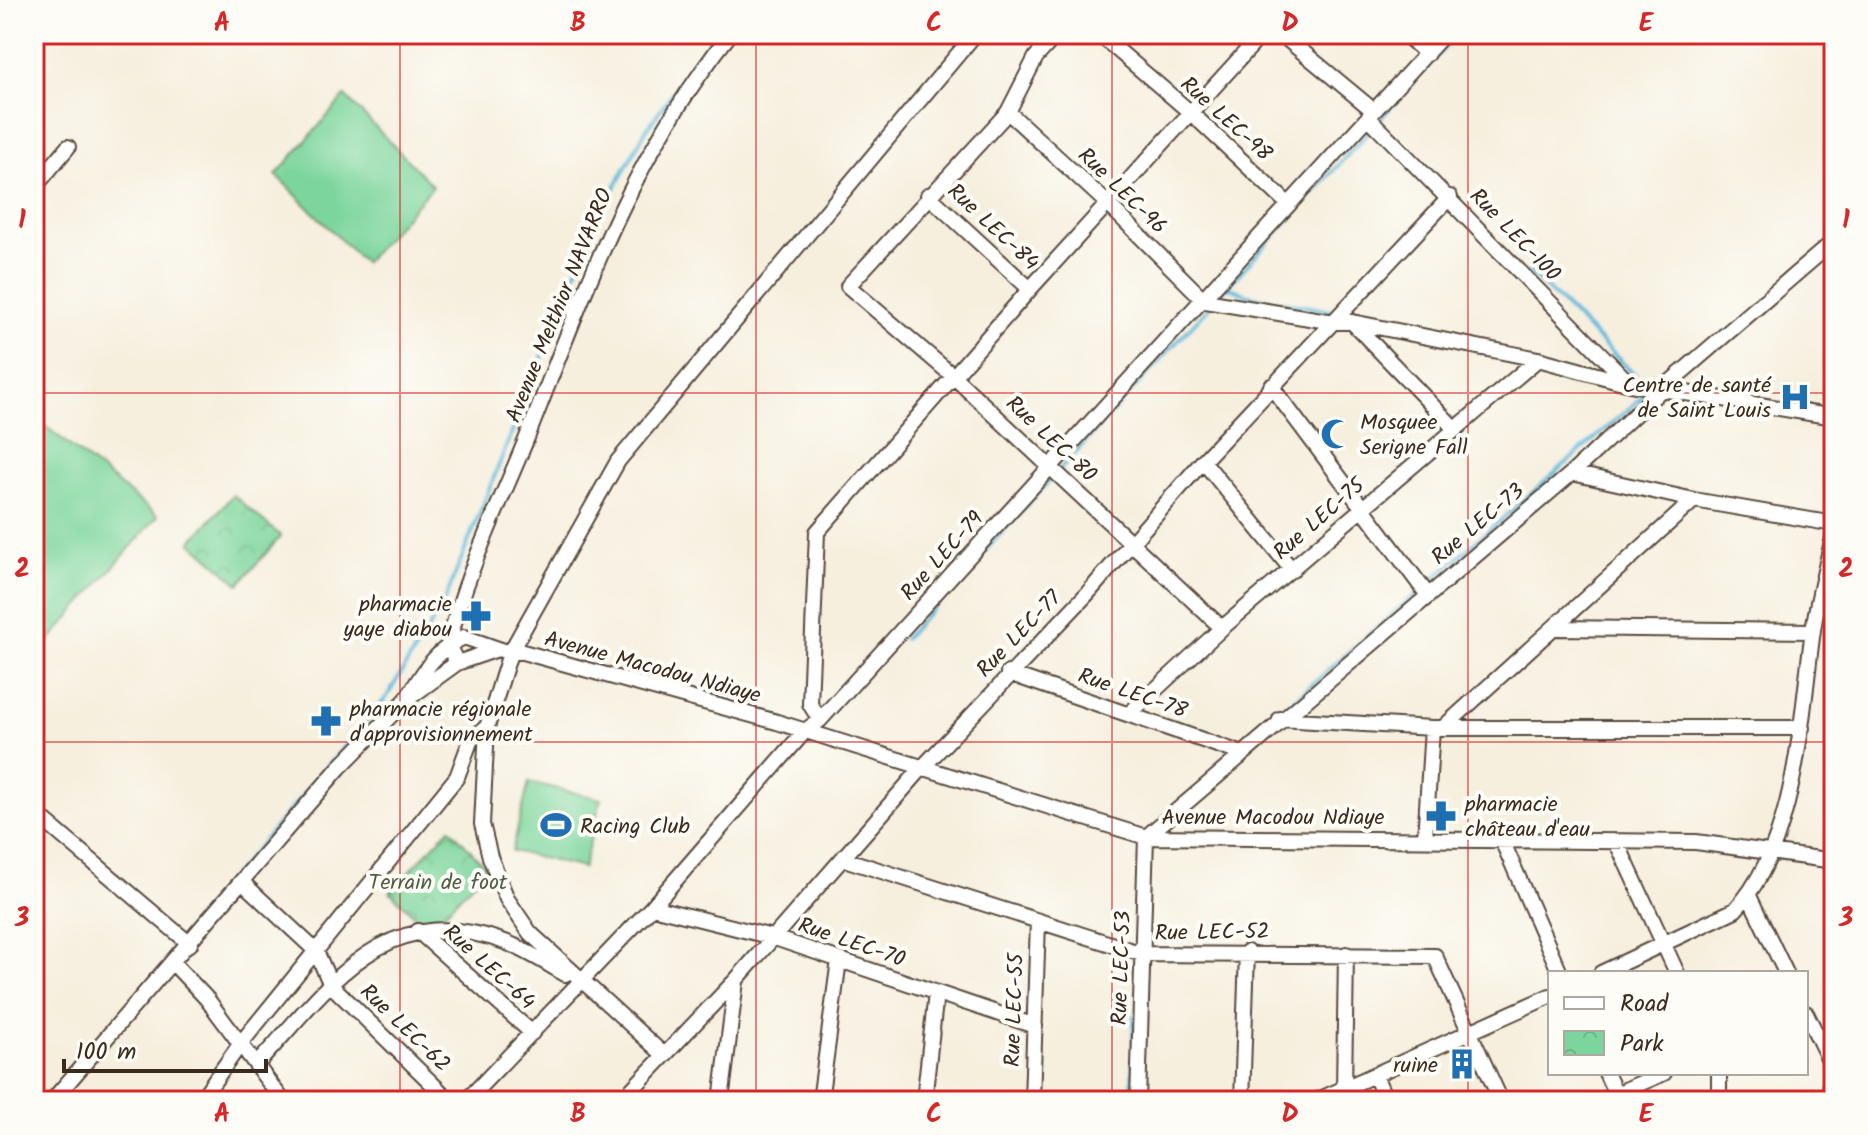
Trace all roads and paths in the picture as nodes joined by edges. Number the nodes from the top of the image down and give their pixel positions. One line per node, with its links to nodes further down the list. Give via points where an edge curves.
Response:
1 (730, 34): 41 (street, Avenue Melthior NAVARRO, via 669,118 616,214)
2 (975, 34): 47 (street, via 632,441)
3 (1057, 34): 10 (street, via 1028,69)
4 (1099, 34): 11 (street, Rue LEC-98)
5 (1262, 34): 11 (street)
6 (1281, 34): 12 (street, Rue LEC-100)
7 (1405, 34): 9 (street)
8 (1444, 34): 9 (street, Rue LEC-79)
9 (1427, 54): 12 (street, Rue LEC-79)
10 (1008, 112): 15 (street); 18 (street, Rue LEC-96)
11 (1190, 112): 17 (street, Rue LEC-98); 18 (street)
12 (1371, 114): 16 (street, Rue LEC-100); 17 (street, Rue LEC-79)
13 (68, 147): 14 (street)
14 (34, 188)
15 (928, 195): 20 (street, Rue LEC-84); 25 (street, Rue LEC-80, via 848,286)
16 (1450, 197): 22 (street, Rue LEC-77); 26 (street, Rue LEC-100)
17 (1288, 204): 21 (street, Rue LEC-79)
18 (1109, 205): 20 (street); 21 (street, Rue LEC-96)
19 (1834, 241): 28 (street, Rue LEC-73)
20 (1030, 289): 25 (street)
21 (1205, 301): 22 (street); 32 (street, Rue LEC-79)
22 (1334, 322): 23 (street); 27 (street, Rue LEC-77)
23 (1352, 322): 24 (street); 30 (street)
24 (1538, 359): 26 (street); 30 (street, Rue LEC-75)
25 (953, 376): 32 (street, Rue LEC-80); 53 (street, via 817,532 810,704)
26 (1630, 384): 28 (street)
27 (1271, 386): 31 (street, Rue LEC-77); 35 (street)
28 (1661, 390): 29 (street); 33 (street, Rue LEC-73)
29 (1834, 417)
30 (1454, 428): 35 (street, Rue LEC-75)
31 (1203, 461): 38 (street, Rue LEC-77); 39 (street)
32 (1051, 467): 38 (street, Rue LEC-80); 53 (street, Rue LEC-79)
33 (1572, 473): 34 (street); 40 (street, Rue LEC-73)
34 (1694, 500): 36 (street); 43 (street)
35 (1363, 508): 39 (street, Rue LEC-75); 40 (street)
36 (1834, 524)
37 (1834, 534): 44 (street)
38 (1130, 541): 42 (street, Rue LEC-80); 49 (street, Rue LEC-77, via 1087,594)
39 (1292, 570): 42 (street, Rue LEC-75)
40 (1427, 594): 52 (street, Rue LEC-73)
41 (457, 609): 45 (street); 46 (street, Avenue Melthior NAVARRO)
42 (1222, 628): 51 (street, Rue LEC-75)
43 (1556, 628): 44 (street); 55 (street)
44 (1813, 631): 56 (street)
45 (464, 637): 46 (street); 47 (street); 48 (street)
46 (448, 645): 48 (street); 50 (street)
47 (504, 651): 48 (street); 54 (street); 57 (street, Avenue Macodou Ndiaye)
48 (462, 660): 50 (street)
49 (1008, 673): 51 (street, Rue LEC-78); 59 (street, Rue LEC-77)
50 (406, 700): 68 (street, via 339,768)
51 (1129, 714): 58 (street, Rue LEC-78)
52 (1280, 719): 55 (street); 58 (street, Rue LEC-73)
53 (820, 720): 57 (street, Rue LEC-79)
54 (487, 727): 76 (street, via 471,739 457,777); 87 (street, via 482,824 496,874 530,933)
55 (1438, 728): 56 (street); 63 (street)
56 (1802, 728): 65 (street)
57 (805, 731): 59 (street, Avenue Macodou Ndiaye); 70 (street, Rue LEC-79)
58 (1243, 754): 61 (street, Rue LEC-73)
59 (921, 769): 61 (street, Avenue Macodou Ndiaye); 66 (street, Rue LEC-77)
60 (34, 812): 74 (street)
61 (1146, 837): 63 (street, Avenue Macodou Ndiaye); 78 (street, Rue LEC-53)
62 (1501, 838): 63 (street, Avenue Macodou Ndiaye); 64 (street, Avenue Macodou Ndiaye); 82 (street)
63 (1425, 839)
64 (1616, 841): 65 (street, Avenue Macodou Ndiaye); 75 (street)
65 (1773, 850): 67 (street, Avenue Macodou Ndiaye); 69 (street)
66 (844, 859): 71 (street, Rue LEC-52); 73 (street, Rue LEC-77)
67 (1834, 861)
68 (243, 883): 74 (street); 76 (street)
69 (1749, 896): 75 (street, via 1721,918); 85 (street)
70 (652, 907): 73 (street, Rue LEC-70); 87 (street, Rue LEC-79)
71 (1038, 921): 78 (street, Rue LEC-52); 92 (street, Rue LEC-55)
72 (418, 931): 87 (street, via 456,931 508,943); 88 (street, via 369,950); 94 (street, Rue LEC-64)
73 (772, 937): 80 (street, Rue LEC-70); 86 (street, Rue LEC-77)
74 (190, 944): 81 (street)
75 (1664, 944): 83 (street); 84 (street)
76 (316, 951): 88 (street); 95 (street)
77 (1247, 952): 78 (street, Rue LEC-52); 79 (street, Rue LEC-52); 116 (street)
78 (1142, 954): 115 (street, Rue LEC-53)
79 (1346, 954): 93 (street, Rue LEC-52, via 1435,956); 103 (street)
80 (839, 960): 89 (street, Rue LEC-70); 112 (street)
81 (174, 964): 95 (street); 105 (street)
82 (1559, 971)
83 (1605, 971)
84 (1676, 971)
85 (1785, 971)
86 (736, 980): 96 (street, Rue LEC-77); 111 (street)
87 (580, 981): 94 (street, Rue LEC-79); 96 (street)
88 (331, 985): 97 (street); 108 (street, Rue LEC-62)
89 (936, 993): 92 (street, Rue LEC-70); 113 (street)
90 (1548, 997): 93 (street)
91 (1808, 1017): 98 (street)
92 (1035, 1026): 114 (street, Rue LEC-55)
93 (1469, 1031): 99 (street); 119 (street, Rue LEC-52)
94 (532, 1033): 109 (street, Rue LEC-79)
95 (241, 1043): 97 (street); 106 (street)
96 (664, 1055): 110 (street, Rue LEC-77)
97 (256, 1065): 107 (street)
98 (1834, 1071): 122 (street)
99 (1375, 1075): 103 (street); 118 (street)
100 (1607, 1075): 104 (street)
101 (1659, 1075): 104 (street)
102 (1719, 1075): 121 (street)
103 (1344, 1089): 117 (street)
104 (1616, 1094): 120 (street)
105 (52, 1101)
106 (200, 1101)
107 (283, 1101)
108 (450, 1101)
109 (466, 1101)
110 (621, 1101)
111 (721, 1101)
112 (820, 1101)
113 (924, 1101)
114 (1032, 1101)
115 (1138, 1101)
116 (1242, 1101)
117 (1316, 1101)
118 (1386, 1101)
119 (1501, 1101)
120 (1600, 1101)
121 (1719, 1101)
122 (1827, 1101)

